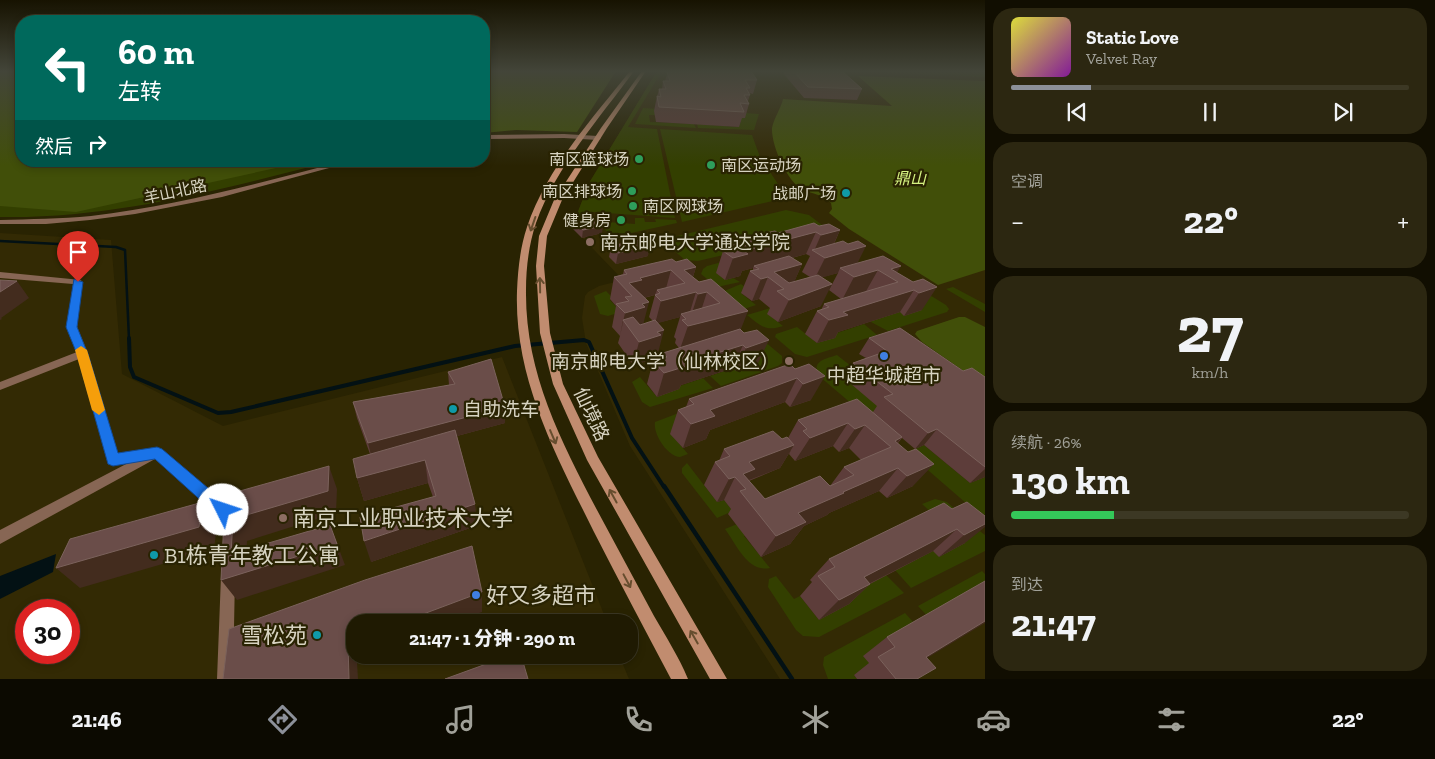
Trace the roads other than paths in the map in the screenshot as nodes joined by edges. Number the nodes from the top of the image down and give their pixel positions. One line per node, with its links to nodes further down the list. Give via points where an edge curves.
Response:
1 (608, 103): 3 (main road)
2 (622, 103): 5 (main road, 仙境路)
3 (582, 136): 4 (street); 5 (street); 16 (main road, one-way to 16, via 532,222 522,281 522,335 537,398 558,449)
4 (490, 137)
5 (598, 138): 17 (main road, 仙境路, one-way to 5, via 593,460 558,384 545,333 540,294 543,236 558,200)
6 (329, 167): 7 (street, 羊山北路, via 189,204 73,220)
7 (0, 222)
8 (0, 275): 9 (street, via 78,282 72,327)
9 (83, 354): 10 (street); 11 (street, via 113,460)
10 (0, 386)
11 (157, 453): 12 (street); 13 (street, via 223,510)
12 (0, 537)
13 (229, 541)
14 (228, 567): 15 (street)
15 (225, 679)
16 (680, 679)
17 (719, 679)

